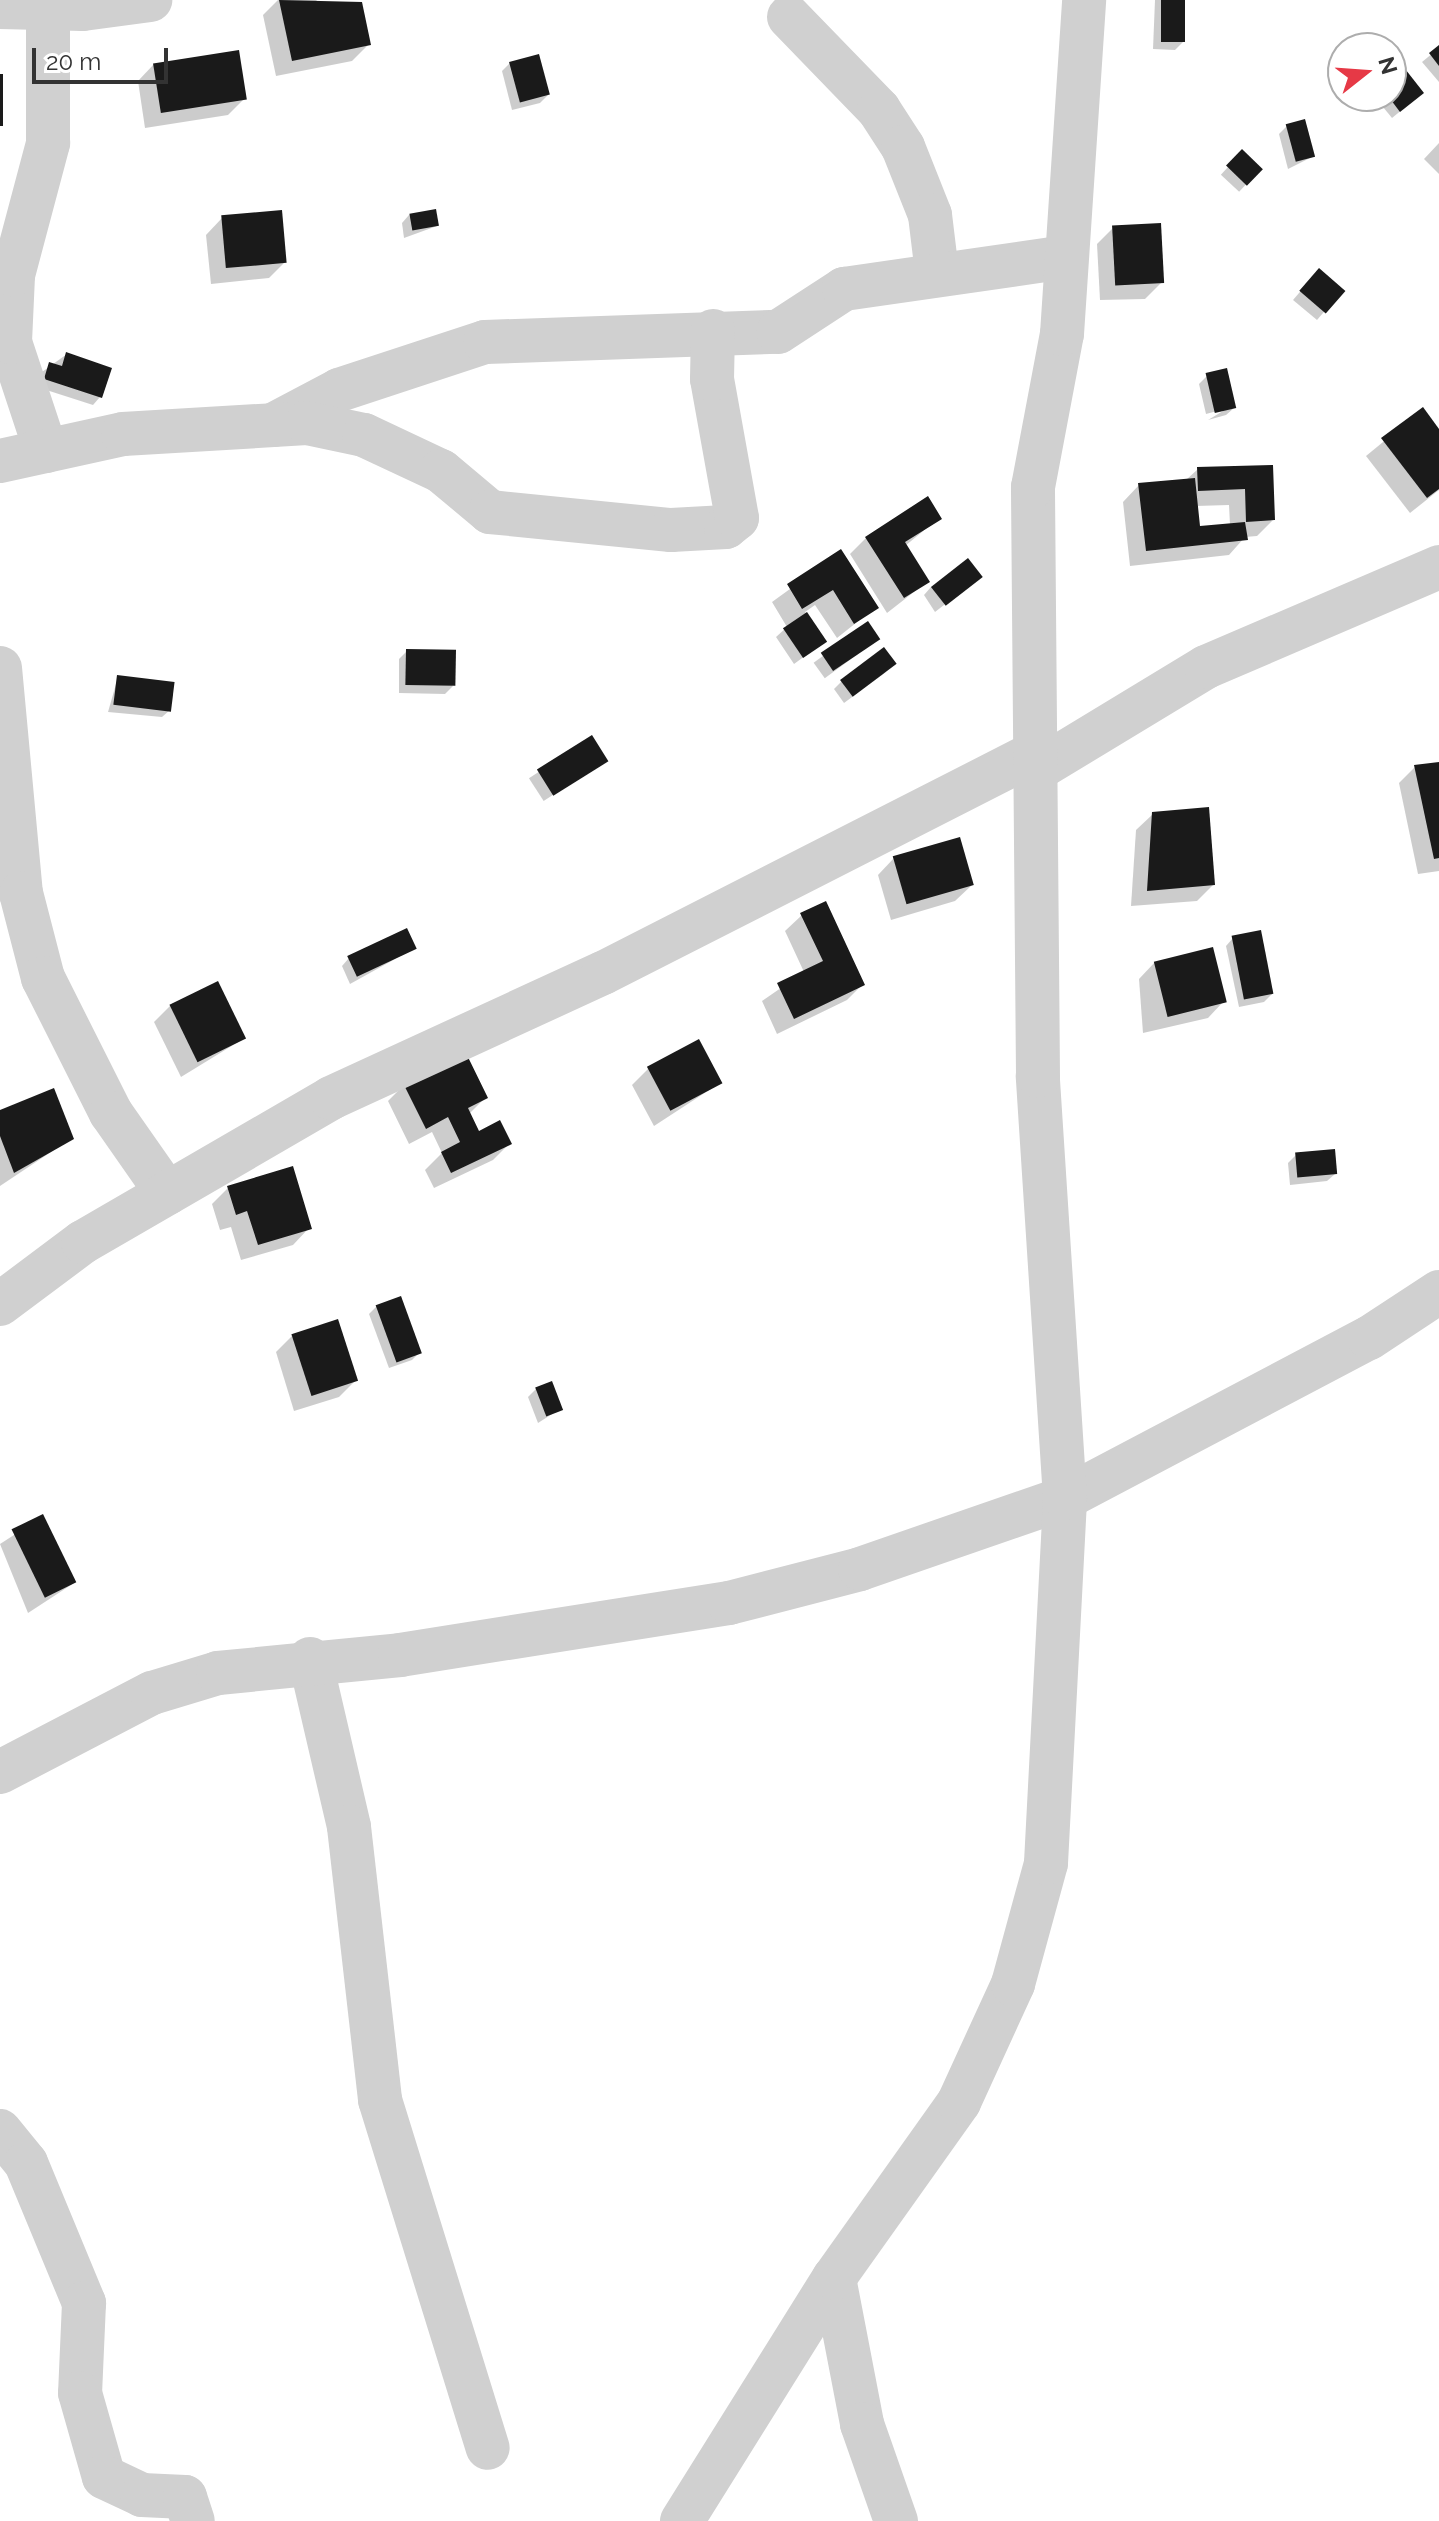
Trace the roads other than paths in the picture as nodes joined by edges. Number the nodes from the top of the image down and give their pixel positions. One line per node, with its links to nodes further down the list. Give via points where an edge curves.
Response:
1 (150, 0): 4 (street)
2 (1084, 0): 6 (street)
3 (0, 7): 4 (street)
4 (48, 8): 10 (street, via 48,143 13,275 10,342)
5 (789, 17): 7 (street, via 879,110 903,147 930,215)
6 (1066, 257): 7 (street); 14 (street, via 1062,334 1033,487)
7 (937, 273): 8 (street, via 844,289 778,332)
8 (713, 331): 9 (street, via 485,342 339,390); 9 (street, via 712,379 737,518 726,527 671,530 490,512 441,471 364,435 307,423)
9 (271, 426): 10 (street, via 123,434)
10 (46, 451): 11 (street)
11 (0, 461)
12 (1439, 567): 14 (street, via 1206,667)
13 (0, 668): 15 (street)
14 (1036, 761): 16 (street, via 603,973 331,1098); 19 (street, via 1038,1076)
15 (3, 776): 16 (street, via 21,893 43,978 111,1113)
16 (167, 1193): 18 (street, via 83,1242)
17 (1439, 1292): 19 (street, via 1369,1338)
18 (0, 1304)
19 (1065, 1498): 20 (street, via 860,1569 729,1603 400,1655); 23 (street, via 1046,1863 1013,1984 959,2102)
20 (310, 1659): 21 (street, via 218,1673 152,1693); 24 (street, via 349,1827 380,2100)
21 (0, 1772)
22 (0, 2131): 25 (street, via 26,2163 84,2303 80,2393 104,2477 142,2495 185,2497)
23 (834, 2278): 26 (street); 27 (street, via 862,2424)
24 (488, 2448)
25 (193, 2521)
26 (682, 2521)
27 (896, 2521)

